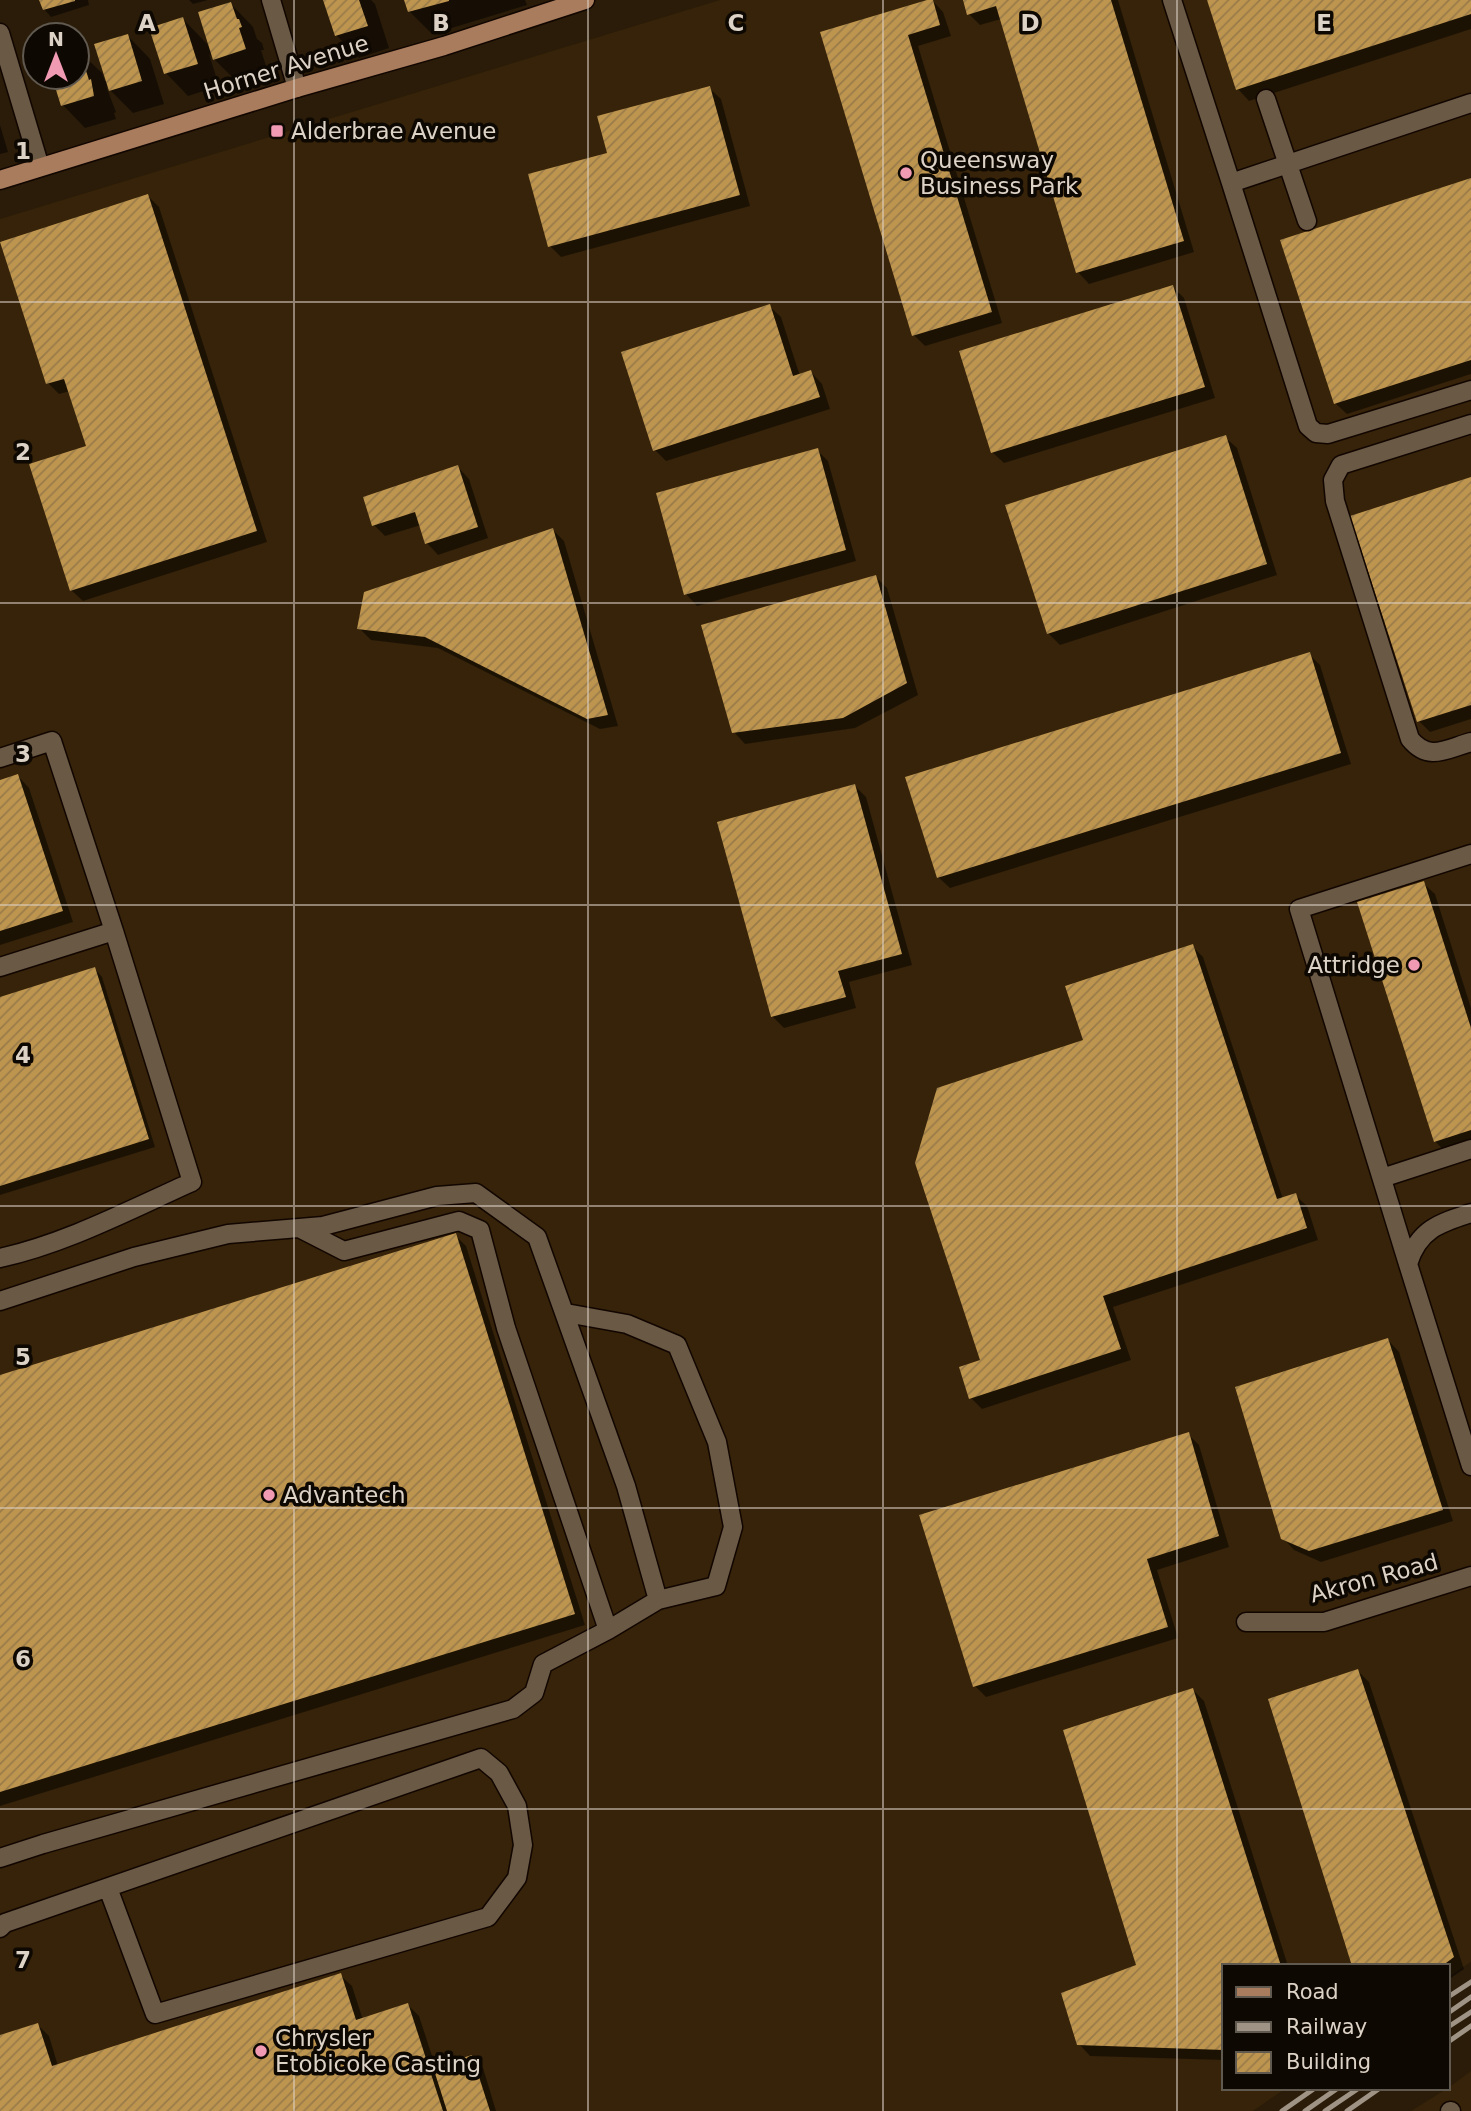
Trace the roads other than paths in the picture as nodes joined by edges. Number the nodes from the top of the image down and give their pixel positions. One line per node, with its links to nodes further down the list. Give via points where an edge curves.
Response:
1 (271, 0): 6 (street)
2 (585, 0): 4 (main road, Horner Avenue)
3 (1172, 0): 12 (street)
4 (550, 5): 6 (main road, Horner Avenue, via 444,46)
5 (0, 33): 10 (street)
6 (297, 88): 10 (main road, Horner Avenue)
7 (1266, 99): 9 (street)
8 (1471, 103): 9 (street)
9 (1287, 164): 12 (street); 13 (street)
10 (40, 167): 11 (main road, Horner Avenue)
11 (0, 180)
12 (1231, 183): 14 (street, via 1308,426 1316,433 1328,434)
13 (1307, 220)
14 (1471, 390)
15 (1471, 424): 16 (street, via 1341,465 1333,480 1335,501 1410,739 1431,754)
16 (1471, 742)
17 (0, 758): 19 (street, via 52,741)
18 (1469, 860): 22 (street, via 1298,909)
19 (114, 931): 20 (street); 25 (street, via 192,1182 60,1240)
20 (0, 967)
21 (1471, 1149): 22 (street)
22 (1382, 1178): 26 (street)
23 (1471, 1213): 26 (street, via 1425,1232 1413,1246)
24 (299, 1228): 27 (street, via 228,1234 134,1256); 28 (street, via 437,1196 476,1192 537,1237); 33 (street, via 344,1251 459,1221 480,1230 506,1328)
25 (0, 1258)
26 (1408, 1264): 29 (street)
27 (0, 1301)
28 (566, 1313): 31 (street); 31 (street, via 627,1324 677,1345 717,1442 733,1527 716,1586)
29 (1471, 1466)
30 (1471, 1576): 32 (street, Akron Road, via 1324,1622)
31 (658, 1600): 33 (street)
32 (1246, 1622)
33 (608, 1630): 34 (street, via 543,1664 534,1693 513,1709)
34 (0, 1858)
35 (108, 1888): 35 (street, via 481,1758 499,1773 517,1806 523,1845 517,1878 488,1917 155,2014); 36 (street)
36 (0, 1928)

